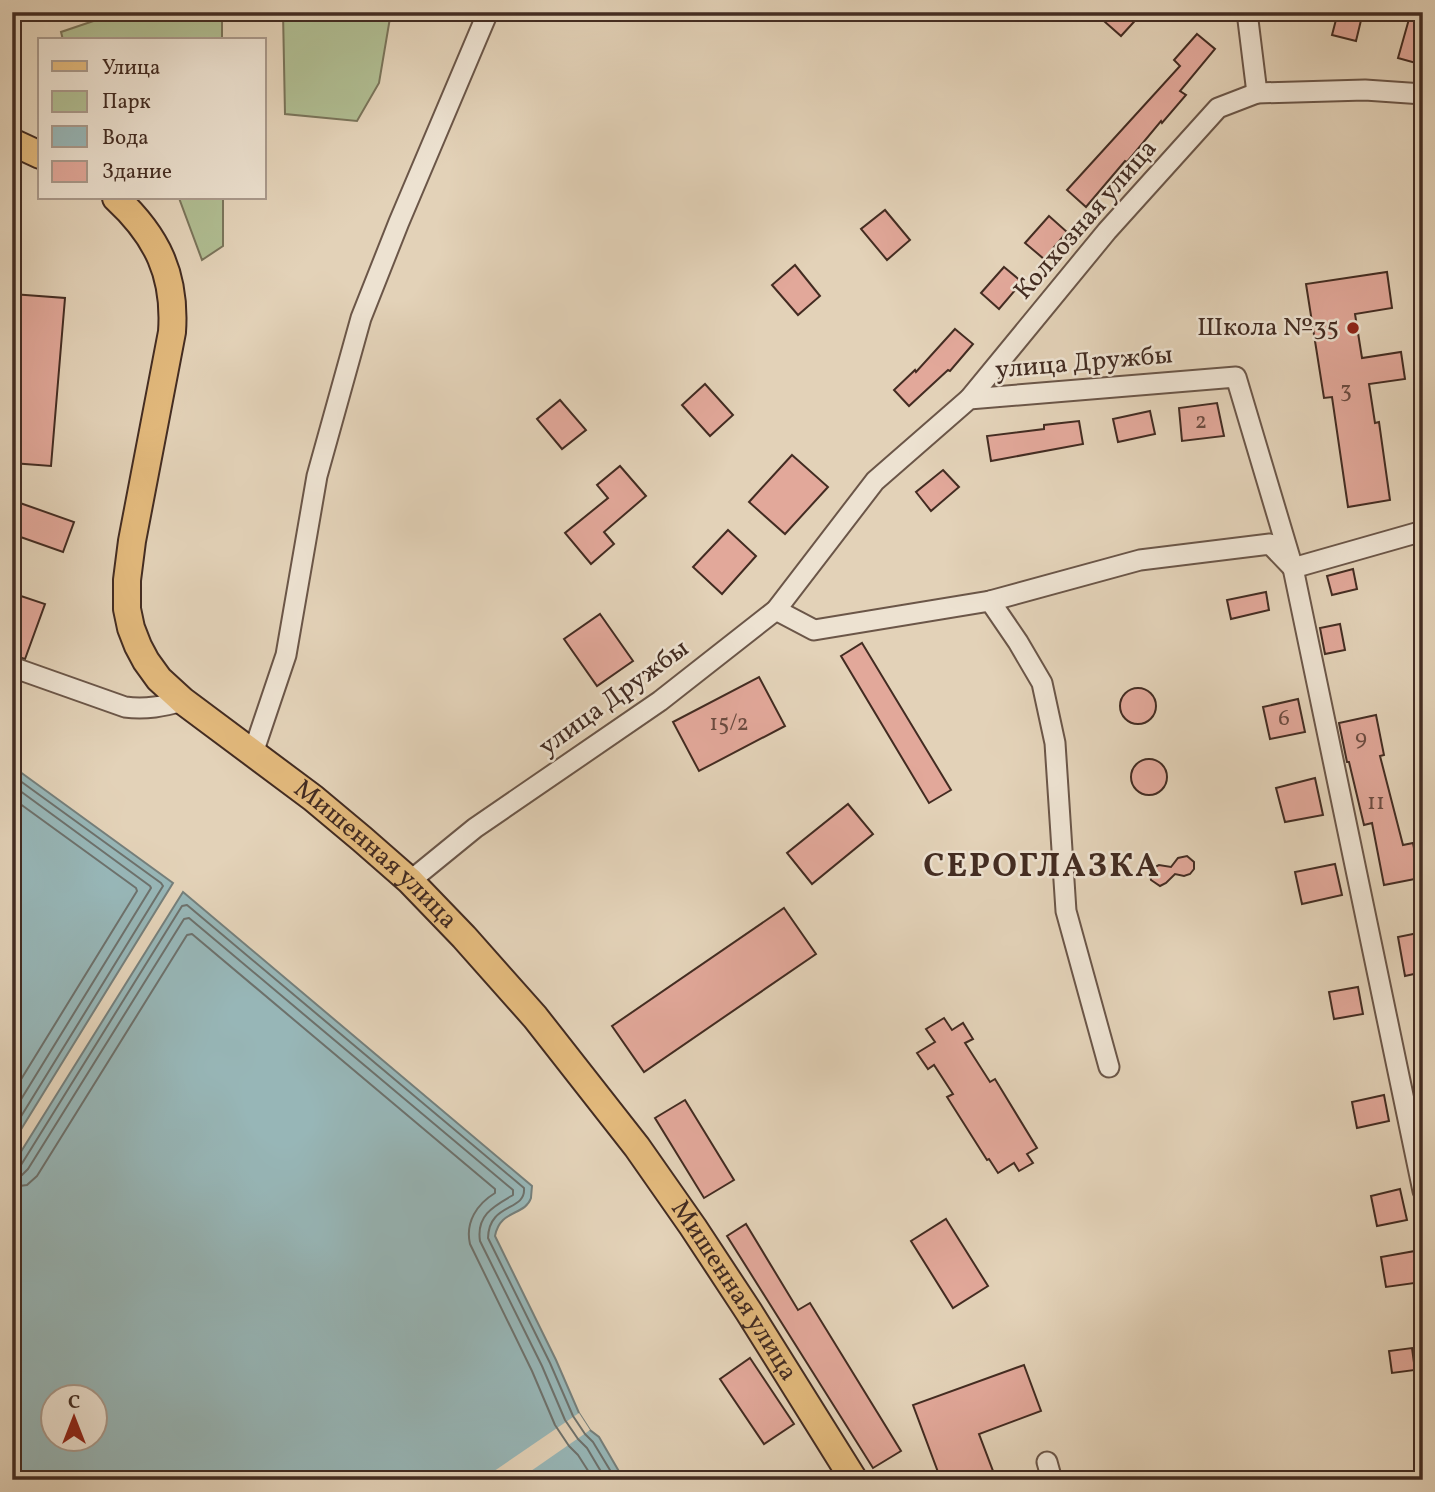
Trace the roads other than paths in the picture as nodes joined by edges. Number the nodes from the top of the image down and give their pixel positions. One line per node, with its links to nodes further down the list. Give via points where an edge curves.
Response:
1 (488, 12): 15 (street, via 361,318 317,476 286,655)
2 (1247, 12): 3 (street)
3 (1256, 84): 4 (street, Колхозная улица); 8 (street, Колхозная улица, via 1219,108 1107,231)
4 (1423, 94)
5 (12, 142): 6 (main road)
6 (38, 154)
7 (118, 200): 14 (main road, Мишенная улица, via 145,228 156,248 173,303 172,332 132,541 127,609 146,661)
8 (969, 399): 10 (street, улица Дружбы, via 1236,377); 12 (street, улица Дружбы, via 875,481)
9 (1423, 531): 10 (street)
10 (1293, 568): 11 (street, via 1270,544 1140,561); 18 (street, улица Дружбы)
11 (990, 601): 12 (street, via 814,630); 17 (street, via 1042,683 1055,743 1066,911)
12 (776, 610): 16 (street, улица Дружбы, via 660,701 475,828)
13 (12, 667): 14 (street, via 138,709)
14 (183, 701): 15 (main road, Мишенная улица)
15 (253, 753): 16 (main road, Мишенная улица)
16 (410, 881): 19 (main road, Мишенная улица, via 535,1017 637,1147 749,1312)
17 (1109, 1067)
18 (1423, 1191)
19 (846, 1476)

